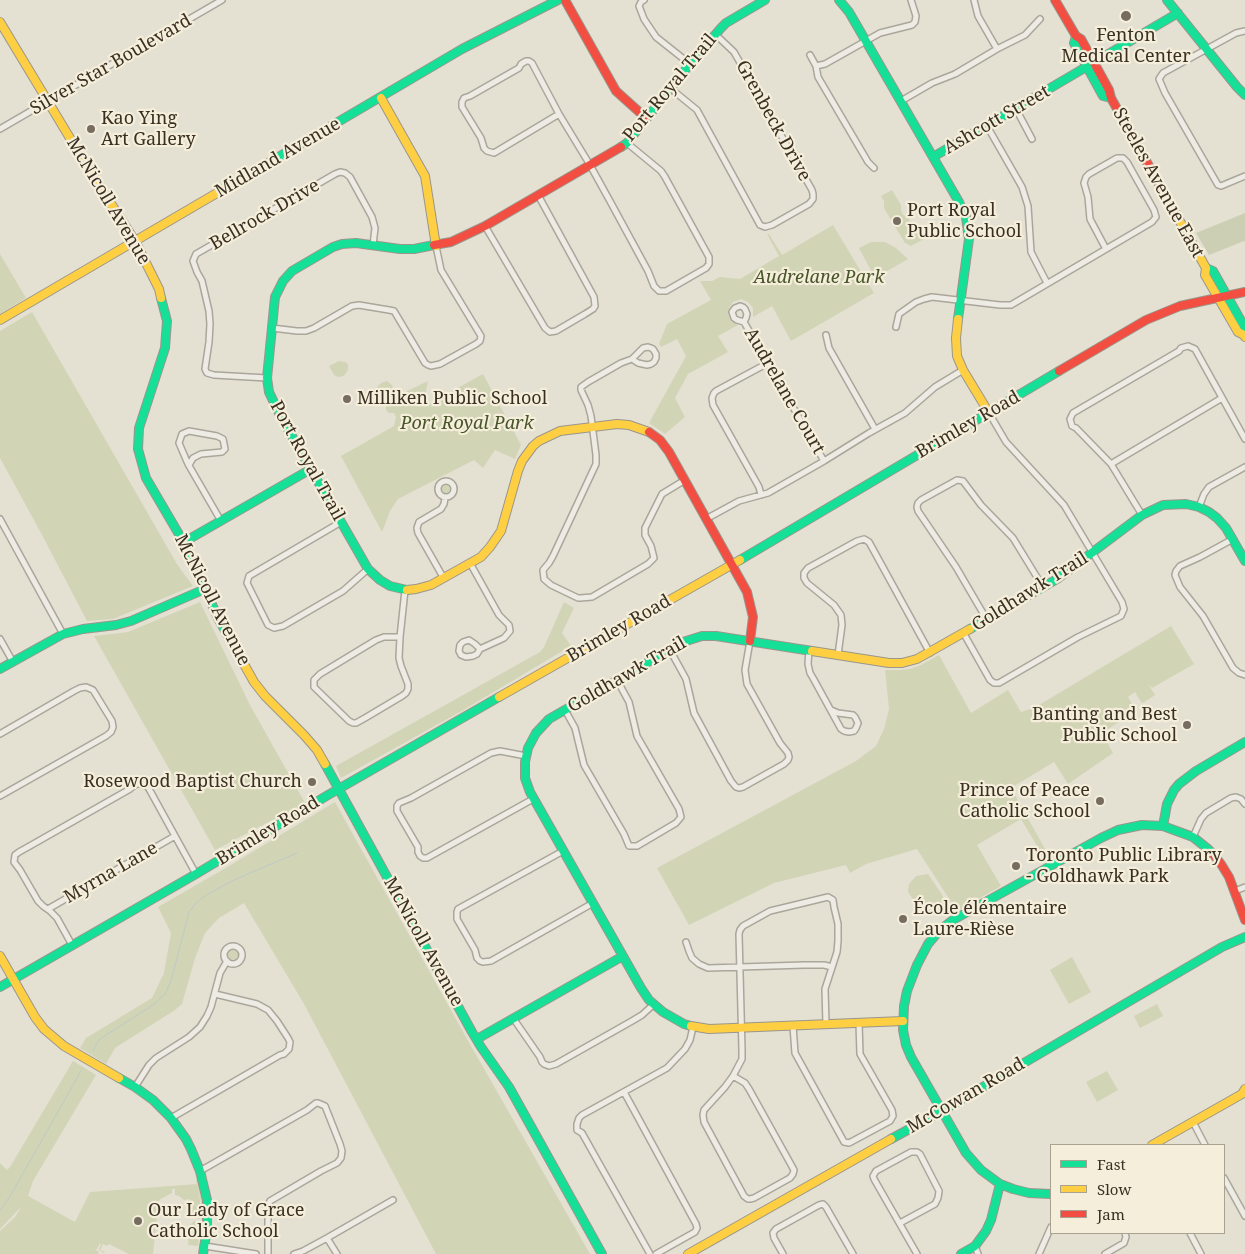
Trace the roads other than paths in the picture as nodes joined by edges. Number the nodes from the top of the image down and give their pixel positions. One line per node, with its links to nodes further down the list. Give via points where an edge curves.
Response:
1 (222, 0): 27 (street, Silver Star Boulevard)
2 (558, 0): 25 (street, Midland Avenue, via 462,50)
3 (565, 0): 30 (street, via 616,91)
4 (644, 0): 20 (street, via 639,6 656,36)
5 (765, 0): 15 (street, Port Royal Trail, via 726,23)
6 (838, 0): 16 (street, via 850,12)
7 (911, 0): 16 (street, via 916,16 912,25 880,33)
8 (974, 0): 17 (street, via 978,16)
9 (1055, 0): 21 (street, Steeles Avenue East, via 1081,39)
10 (1167, 0): 11 (street)
11 (1178, 13): 18 (street); 21 (street, Ashcott Street)
12 (1040, 19): 17 (street, via 1024,34)
13 (0, 22): 27 (street, McNicoll Avenue)
14 (1245, 31): 18 (street)
15 (715, 34): 20 (street, Port Royal Trail); 23 (street, Grenbeck Drive, via 734,52 812,190 813,199 809,204 772,225 765,227 760,224 697,110)
16 (866, 41): 22 (street); 26 (street)
17 (997, 49): 26 (street)
18 (1207, 50): 24 (street); 38 (street, via 1163,73 1159,79 1218,185)
19 (810, 55): 22 (street)
20 (690, 64): 23 (street, Port Royal Trail)
21 (1091, 65): 28 (street, Ashcott Street); 45 (street, Steeles Avenue East, via 1110,92)
22 (816, 66): 37 (street, via 818,76)
23 (670, 88): 30 (street, Port Royal Trail)
24 (1245, 95)
25 (380, 98): 41 (street, Midland Avenue); 43 (street, via 425,176)
26 (900, 101): 35 (street)
27 (48, 102): 32 (street, Silver Star Boulevard); 41 (street, McNicoll Avenue)
28 (1016, 109): 31 (street, Ashcott Street); 33 (street)
29 (559, 114): 29 (street, via 530,61 462,102 484,148 494,153); 36 (street)
30 (646, 118): 34 (street, Port Royal Trail)
31 (987, 126): 35 (street, Ashcott Street); 46 (street, via 1022,187 1028,206 1031,252)
32 (0, 129)
33 (1032, 139)
34 (627, 143): 36 (street, Port Royal Trail); 36 (street, via 666,177 708,254 710,260 706,268 666,291 659,291)
35 (933, 157): 50 (street, via 959,202 968,226)
36 (590, 165): 39 (street, Port Royal Trail)
37 (874, 168)
38 (1245, 176)
39 (538, 195): 40 (street, Port Royal Trail); 40 (street, via 594,297 595,306 585,314 556,330 550,332 545,328)
40 (485, 226): 43 (street, Port Royal Trail)
41 (135, 241): 51 (street, Midland Avenue); 81 (street, McNicoll Avenue, via 159,289 167,321 165,348 140,428 138,449 146,478)
42 (373, 245): 43 (street, Port Royal Trail, via 400,249); 54 (street, Port Royal Trail, via 337,245 292,271 275,298); 60 (street, Bellrock Drive, via 375,228 372,217 350,177 340,172 196,254 193,261 209,311 210,342 205,369 214,376)
43 (436, 246): 54 (street, via 441,270 481,336 476,344 440,364 431,366 425,362 394,311 359,305 345,309 306,331)
44 (1106, 249): 44 (street, via 1156,217 1123,158 1089,174 1084,183 1090,220); 46 (street)
45 (1206, 268): 48 (street, Steeles Avenue East, via 1212,271); 49 (street, Steeles Avenue East, via 1205,274)
46 (1047, 283): 50 (street, via 1011,305)
47 (1245, 292): 48 (street, Brimley Road)
48 (1226, 295): 49 (street, Brimley Road); 56 (street, Steeles Avenue East, via 1245,328)
49 (1218, 297): 56 (street, Steeles Avenue East, via 1238,332); 62 (street, Brimley Road, via 1180,306 1146,320)
50 (961, 300): 53 (street, via 932,297 920,300 899,314); 59 (street, via 956,345)
51 (0, 320)
52 (744, 322): 58 (street, Audrelane Court)
53 (896, 327)
54 (272, 328): 60 (street, Port Royal Trail)
55 (826, 336): 64 (street, via 829,348)
56 (1244, 336)
57 (632, 359): 57 (street, via 647,365 654,362 656,354 648,346); 63 (street, via 581,387)
58 (768, 363): 66 (street, Audrelane Court); 72 (street, via 714,393 712,398)
59 (964, 370): 62 (street); 64 (street, via 935,387 905,413)
60 (268, 378): 70 (street, Port Royal Trail, via 270,396)
61 (1222, 398): 65 (street); 67 (street); 67 (street, via 1195,349 1181,348 1071,415 1072,426)
62 (989, 412): 82 (street, via 1003,439 1061,500); 85 (street, Brimley Road)
63 (592, 426): 71 (street, via 623,424 649,432 660,440); 71 (street, via 596,464 553,556 543,570 544,579 551,585 578,598 592,597 648,564 654,558 645,528 662,494); 84 (street, via 560,431 532,446 518,471 500,530 486,552)
64 (875, 429): 66 (street)
65 (1245, 439)
66 (824, 461): 72 (street)
67 (1111, 464): 75 (street)
68 (189, 465): 68 (street, via 201,454 222,452 225,449 223,439 188,432 182,434 179,443); 78 (street)
69 (1245, 467): 74 (street, via 1207,489)
70 (311, 469): 78 (street); 79 (street, Port Royal Trail)
71 (685, 480): 76 (street)
72 (761, 495): 76 (street, via 739,501)
73 (445, 498): 87 (street, via 441,509 419,522 417,528)
74 (1199, 507): 75 (street, Goldhawk Trail, via 1167,504); 80 (street, Goldhawk Trail, via 1217,518)
75 (1142, 515): 82 (street, Goldhawk Trail)
76 (706, 518): 85 (street)
77 (0, 519): 92 (street)
78 (221, 521): 81 (street)
79 (342, 522): 86 (street, Port Royal Trail); 86 (street, via 249,576 247,583 268,625 274,628 283,626 343,591)
80 (1233, 539): 83 (street, Goldhawk Trail); 104 (street, via 1180,566 1175,574 1180,587 1203,616 1233,668)
81 (184, 542): 89 (street, McNicoll Avenue)
82 (1092, 553): 88 (street, Goldhawk Trail); 93 (street, via 1122,602 1121,616 996,684 990,680)
83 (1245, 561)
84 (470, 563): 87 (street); 97 (street, via 510,631 504,638)
85 (732, 565): 96 (street, via 752,606); 111 (street, Brimley Road)
86 (368, 569): 90 (street, Port Royal Trail, via 390,586)
87 (444, 577): 90 (street, via 416,590)
88 (1043, 587): 91 (street, Goldhawk Trail); 91 (street, via 1013,538 963,481 957,480 921,500 918,511)
89 (205, 589): 92 (street, via 116,626); 111 (street, McNicoll Avenue, via 254,682 311,742)
90 (405, 590): 94 (street)
91 (987, 620): 93 (street, Goldhawk Trail)
92 (63, 634): 102 (street)
93 (964, 634): 100 (street, Goldhawk Trail)
94 (400, 637): 94 (street, via 376,640 320,674 314,680 314,687 352,723 373,714 408,689 399,658)
95 (0, 639): 102 (street)
96 (750, 641): 98 (street, Goldhawk Trail, via 702,636); 98 (street, via 745,670 747,684 789,757 784,764 739,788 731,781 694,713 686,679); 99 (street, Goldhawk Trail)
97 (480, 650)
98 (670, 650): 105 (street, Goldhawk Trail)
99 (809, 650): 101 (street, Goldhawk Trail); 107 (street, via 809,670)
100 (930, 653): 101 (street, Goldhawk Trail, via 912,661 895,663); 101 (street, via 869,542 864,539 804,573 807,583 834,605 841,616)
101 (838, 655)
102 (13, 662): 103 (street)
103 (0, 669)
104 (1245, 675)
105 (617, 680): 106 (street, Goldhawk Trail); 106 (street, via 629,702 637,736 681,817 637,846 628,846 584,765 575,728)
106 (565, 710): 110 (street, Goldhawk Trail, via 541,726)
107 (831, 710): 107 (street, via 843,730 850,732 856,728 858,722 853,715)
108 (0, 734): 112 (street, via 86,687 94,690 113,726 106,736)
109 (1245, 742): 115 (street, via 1179,784 1167,804)
110 (526, 756): 113 (street, Goldhawk Trail, via 525,778); 113 (street, via 500,751 488,754 399,803 397,811 420,856 427,858)
111 (338, 789): 119 (street, Brimley Road); 144 (street, McNicoll Avenue)
112 (0, 796)
113 (533, 798): 118 (street, Goldhawk Trail)
114 (1245, 804): 117 (street, via 1241,799 1231,798 1206,813)
115 (1163, 826): 117 (street); 138 (street, via 1137,826 1107,835 946,926 930,940 918,961 907,992)
116 (175, 836): 119 (street); 123 (street, Myrna Lane); 123 (street, via 148,787 138,783 15,855 14,862 38,901)
117 (1193, 837): 121 (street, via 1221,864)
118 (563, 851): 122 (street, Goldhawk Trail); 122 (street, via 458,909 457,919 477,958 491,962)
119 (196, 874): 127 (street, Brimley Road)
120 (1245, 887): 121 (street)
121 (1235, 890): 124 (street)
122 (593, 903): 129 (street, Goldhawk Trail)
123 (48, 909): 127 (street)
124 (1245, 920)
125 (1245, 936): 149 (street, McCowan Road)
126 (686, 942): 131 (street, via 692,958 704,967)
127 (72, 945): 133 (street, Brimley Road)
128 (0, 956): 133 (street)
129 (623, 956): 136 (street, Goldhawk Trail); 137 (street)
130 (227, 961): 135 (street)
131 (740, 968): 132 (street, via 824,965); 132 (street, via 739,934 743,926 774,910 828,897 832,900 838,924 838,947); 143 (street)
132 (832, 968): 140 (street, via 825,989)
133 (14, 979): 134 (street, Brimley Road); 146 (street, via 39,1022 54,1038)
134 (0, 987)
135 (215, 994): 146 (street, via 200,1027 156,1058); 150 (street, via 257,1004 268,1010 288,1038 289,1049)
136 (654, 1004): 137 (street, via 632,1021 549,1066 542,1062); 142 (street, Goldhawk Trail)
137 (513, 1018): 144 (street)
138 (903, 1021): 139 (street, Goldhawk Trail); 149 (street, via 909,1053)
139 (858, 1023): 140 (street, Goldhawk Trail); 141 (street, via 860,1054 893,1116 890,1121 847,1143 795,1053)
140 (826, 1024): 141 (street, Goldhawk Trail)
141 (793, 1026): 143 (street, Goldhawk Trail)
142 (694, 1027): 143 (street, Goldhawk Trail); 147 (street, via 686,1049 666,1068)
143 (742, 1028): 145 (street, via 742,1059)
144 (476, 1039): 171 (street, McNicoll Avenue, via 509,1087)
145 (733, 1076): 145 (street, via 704,1110 703,1117 744,1196 750,1199 790,1178 794,1170 750,1089)
146 (135, 1087): 150 (street)
147 (624, 1092): 172 (street, via 582,1115 576,1127); 173 (street, via 697,1228)
148 (1244, 1094): 151 (street)
149 (942, 1111): 156 (street, via 968,1156); 174 (street, McCowan Road)
150 (171, 1118): 154 (street, via 186,1139)
151 (1193, 1122): 152 (street); 153 (street)
152 (1154, 1144)
153 (1204, 1144)
154 (200, 1170): 166 (street, via 206,1200); 168 (street, via 316,1103 325,1106 340,1144 341,1158 270,1201)
155 (1225, 1180): 159 (street)
156 (1000, 1184): 157 (street, via 1022,1192); 165 (street, via 989,1224)
157 (1050, 1195)
158 (393, 1200): 164 (street)
159 (1245, 1216)
160 (900, 1223): 160 (street, via 935,1204 938,1198 939,1191 916,1152 874,1174); 177 (street)
161 (1050, 1229): 180 (street)
162 (1125, 1234): 181 (street, via 1124,1243)
163 (1191, 1234): 182 (street)
164 (328, 1238): 169 (street); 170 (street)
165 (975, 1246): 178 (street); 179 (street)
166 (204, 1250): 167 (street)
167 (256, 1254)
168 (268, 1254)
169 (294, 1254)
170 (337, 1254)
171 (602, 1254)
172 (650, 1254)
173 (656, 1254)
174 (688, 1254)
175 (783, 1254): 176 (street, via 774,1238 776,1228 823,1204)
176 (853, 1254)
177 (917, 1254)
178 (961, 1254)
179 (978, 1254)
180 (1039, 1254)
181 (1105, 1254)
182 (1201, 1254)

